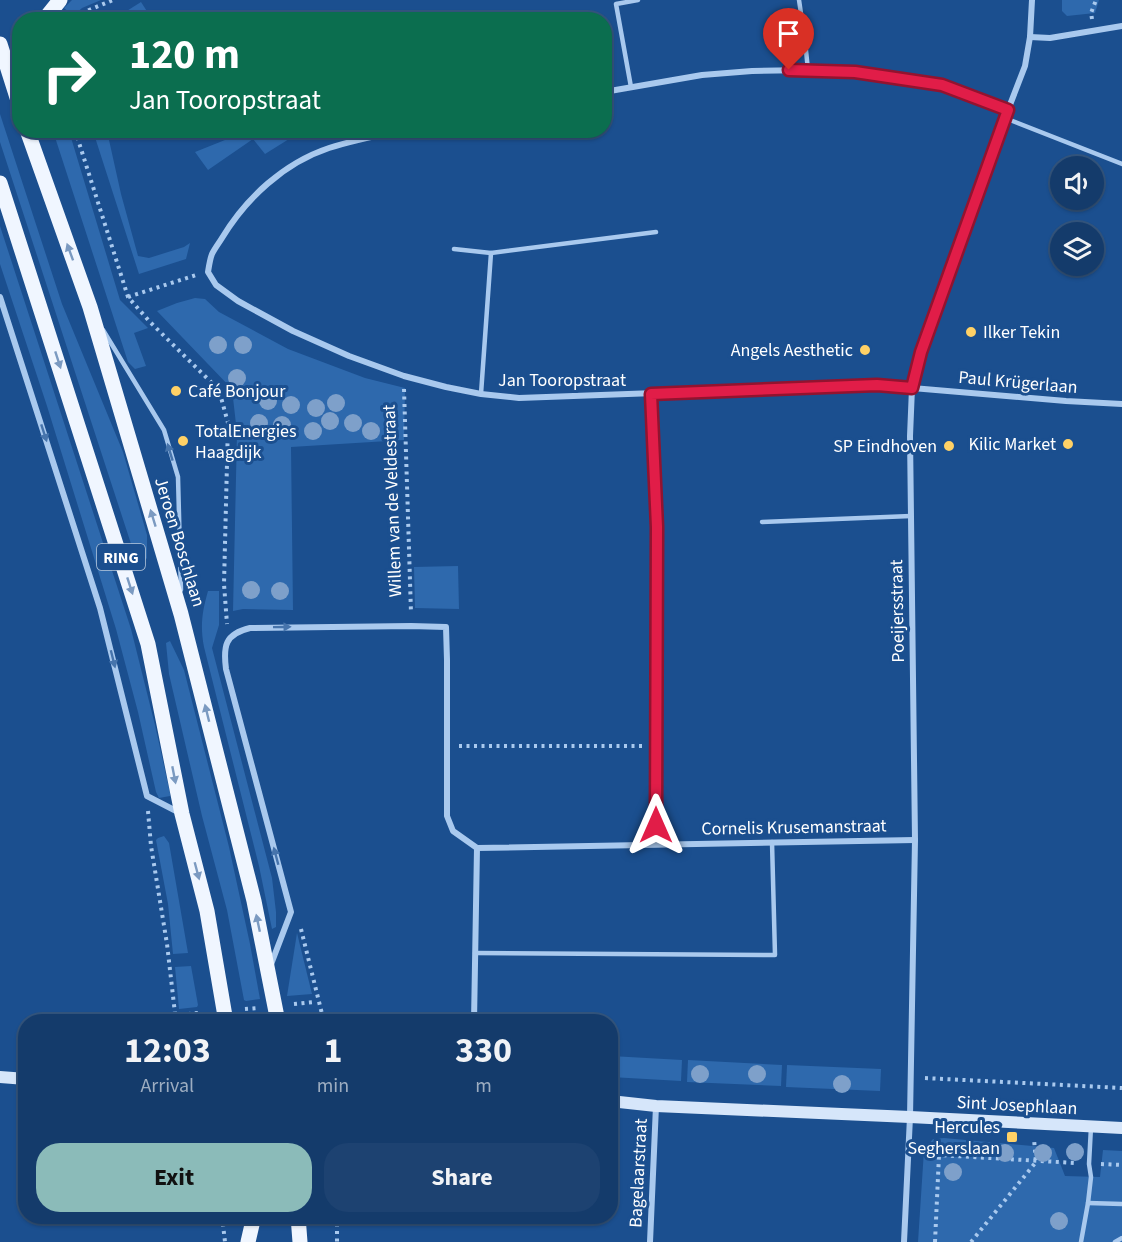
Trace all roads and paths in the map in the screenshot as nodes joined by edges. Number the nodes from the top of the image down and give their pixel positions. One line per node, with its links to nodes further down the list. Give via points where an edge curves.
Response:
1 (60, 0): 6 (main road)
2 (113, 0): 7 (path)
3 (638, 0): 13 (lane, via 616,4)
4 (799, 0): 11 (lane)
5 (1032, 0): 9 (street, Poeijersstraat)
6 (50, 12)
7 (87, 12)
8 (1122, 26): 9 (street)
9 (1030, 38): 15 (street, Poeijersstraat, via 1025,66)
10 (0, 44): 12 (main road)
11 (808, 70): 13 (street, via 702,75); 15 (street, via 855,72 942,85)
12 (12, 82)
13 (631, 87): 14 (street)
14 (612, 91)
15 (1008, 110): 16 (street, Poeijersstraat)
16 (1005, 118): 20 (lane); 31 (street, Poeijersstraat, via 921,352)
17 (30, 138): 28 (main road, Jeroen Boschlaan / RING, one-way to 17)
18 (78, 138): 27 (path)
19 (370, 138): 25 (street, via 328,149 281,173 233,219 213,253)
20 (1122, 164)
21 (0, 183): 43 (main road, RING, one-way to 43, via 148,644)
22 (656, 231): 24 (lane)
23 (454, 249): 24 (lane)
24 (491, 253): 32 (lane)
25 (208, 272): 27 (path); 30 (street, Jan Tooropstraat, via 216,285 238,301 292,331)
26 (0, 297): 29 (street)
27 (128, 297): 39 (path, via 219,390 228,423 224,584)
28 (90, 308): 37 (main road, Jeroen Boschlaan / RING, one-way to 28); 37 (lane, one-way to 28, via 178,477 164,430)
29 (3, 315): 42 (street, one-way to 42, via 100,608)
30 (404, 376): 32 (street, Jan Tooropstraat); 38 (path, Willem van de Veldestraat)
31 (912, 388): 33 (street, Jan Tooropstraat, via 877,385); 34 (street, Paul Krügerlaan); 35 (street, Poeijersstraat)
32 (482, 394): 33 (street, Jan Tooropstraat, via 519,398)
33 (651, 394): 41 (street, via 657,527)
34 (1122, 404)
35 (911, 516): 36 (lane); 44 (street, Poeijersstraat)
36 (762, 522)
37 (181, 614): 50 (main road, Jeroen Boschlaan / RING, one-way to 37, via 254,901)
38 (411, 626): 39 (street, one-way to 38, via 238,631 250,628); 40 (street, via 446,627)
39 (228, 640): 48 (street, one-way to 39, via 226,669 224,652)
40 (447, 746): 41 (path); 47 (street, via 447,816 453,831)
41 (656, 746): 46 (street)
42 (147, 796): 43 (street); 54 (path)
43 (182, 814): 56 (main road, RING, one-way to 56, via 207,911)
44 (915, 840): 45 (street, Cornelis Krusemanstraat); 61 (street, Poeijersstraat)
45 (772, 842): 46 (street, Cornelis Krusemanstraat); 49 (lane, via 775,955)
46 (656, 844): 47 (street, Cornelis Krusemanstraat)
47 (477, 848): 49 (street)
48 (291, 912): 50 (street); 58 (path, via 302,932)
49 (475, 953): 59 (street)
50 (268, 972): 57 (main road, Jeroen Boschlaan / RING)
51 (314, 1002): 52 (path)
52 (286, 1005)
53 (198, 1013): 55 (path)
54 (175, 1014)
55 (189, 1014)
56 (225, 1014)
57 (276, 1014)
58 (322, 1014)
59 (474, 1014)
60 (0, 1077): 62 (street)
61 (911, 1077): 63 (path); 66 (street, Poeijersstraat)
62 (18, 1078)
63 (1122, 1088)
64 (618, 1102): 65 (street)
65 (656, 1106): 66 (street); 88 (street, Bagelaarstraat)
66 (910, 1117): 67 (street, Sint Josephlaan); 70 (street, Poeijersstraat)
67 (1032, 1124): 68 (street, Sint Josephlaan); 72 (path)
68 (1091, 1126): 69 (street, Sint Josephlaan); 73 (lane)
69 (1122, 1128)
70 (909, 1154): 71 (path); 89 (street, Poeijersstraat)
71 (939, 1155): 72 (path); 90 (path)
72 (1036, 1162): 73 (path); 91 (path)
73 (1089, 1164): 74 (path); 75 (lane)
74 (1122, 1165)
75 (1088, 1203): 76 (lane); 92 (lane)
76 (1122, 1204)
77 (223, 1224): 83 (path)
78 (253, 1224): 84 (main road)
79 (257, 1224): 85 (main road)
80 (299, 1224): 86 (main road)
81 (337, 1224): 87 (path)
82 (1122, 1238): 93 (lane)
83 (225, 1242)
84 (248, 1242)
85 (260, 1242)
86 (300, 1242)
87 (337, 1242)
88 (650, 1242)
89 (904, 1242)
90 (935, 1242)
91 (971, 1242)
92 (1081, 1242)
93 (1115, 1242)

